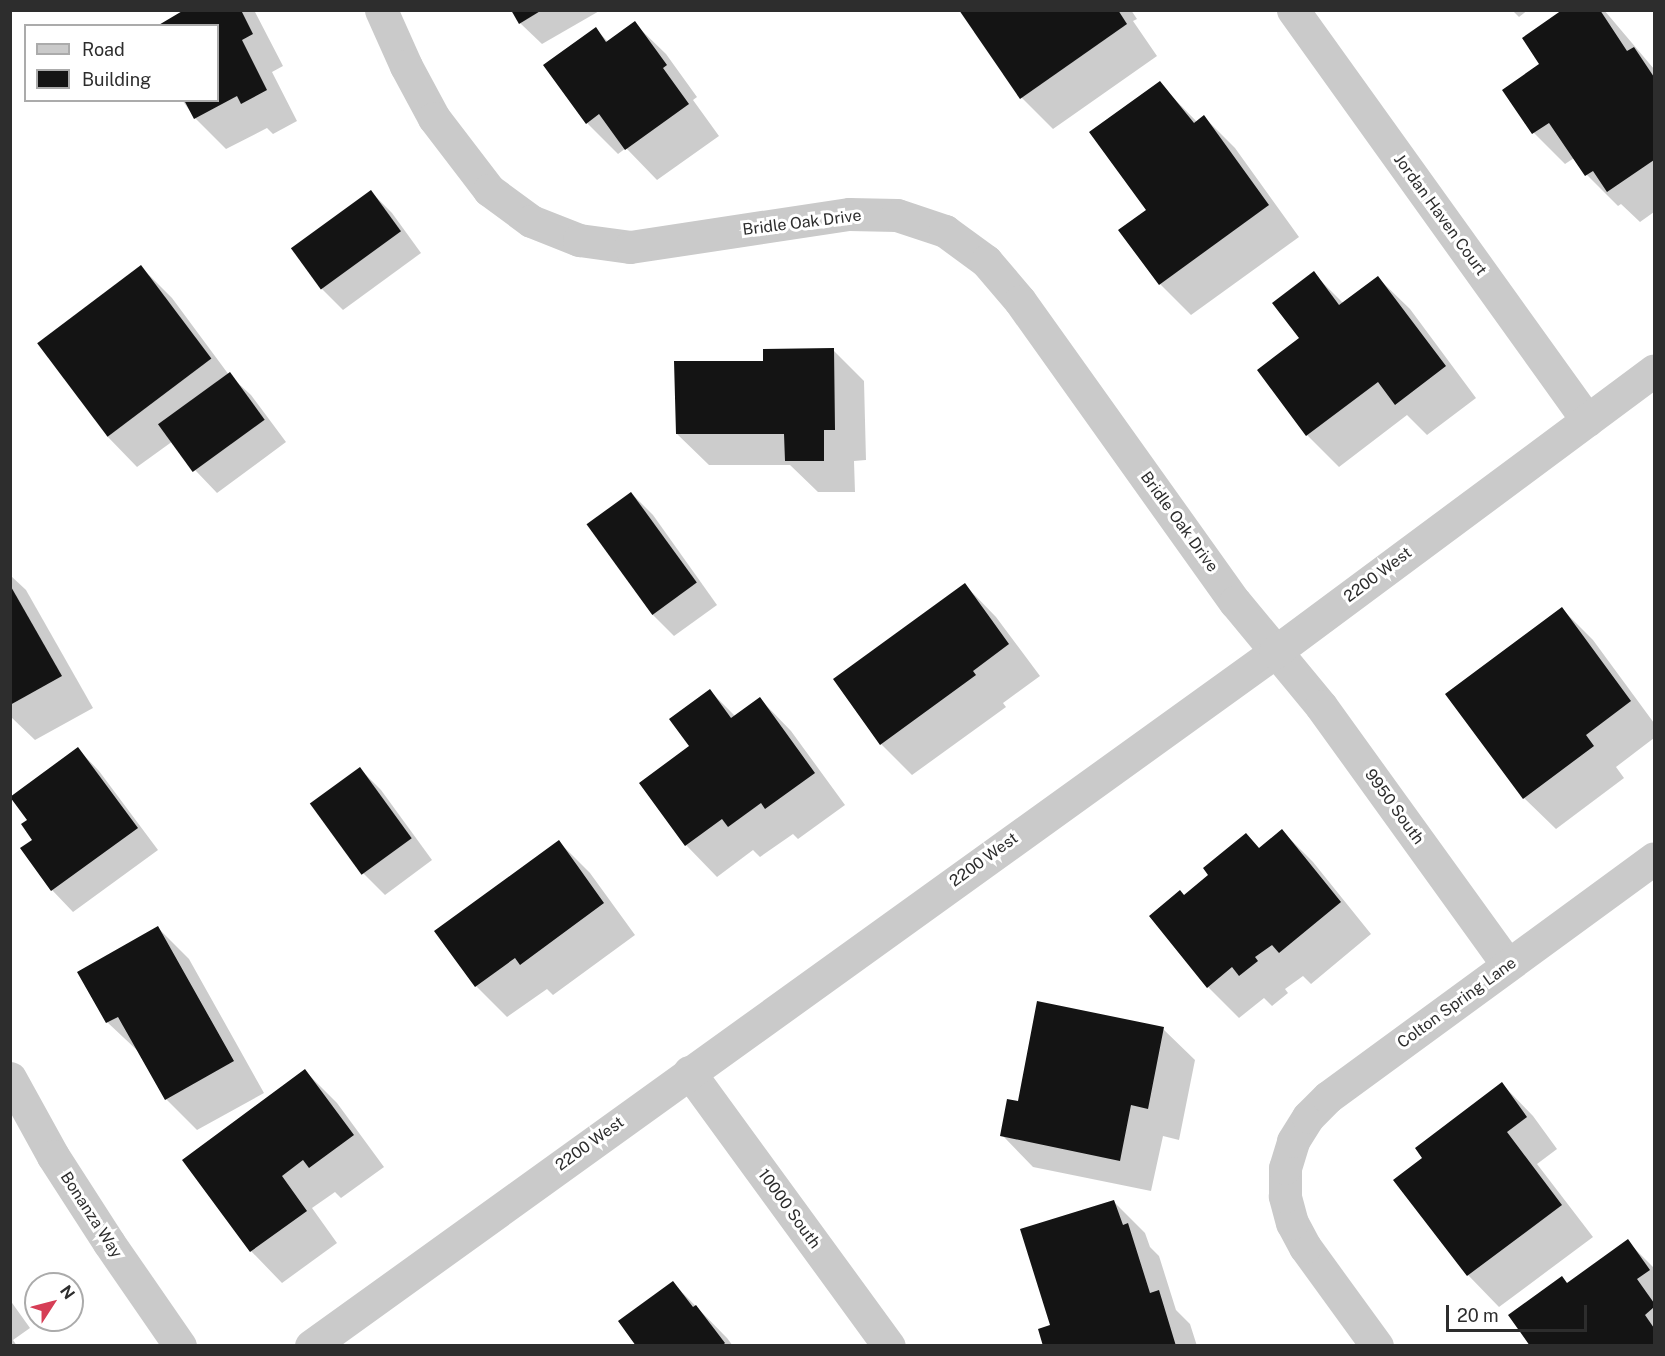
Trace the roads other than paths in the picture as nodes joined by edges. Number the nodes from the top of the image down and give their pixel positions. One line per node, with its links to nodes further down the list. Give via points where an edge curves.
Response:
1 (381, 10): 5 (street, Bridle Oak Drive, via 434,118 489,190 531,221 579,240 630,247 849,214 897,215 945,231 986,261 1020,301)
2 (1293, 10): 4 (street, Jordan Haven Court)
3 (1654, 371): 4 (street, 2200 West)
4 (1587, 420): 5 (street, 2200 West)
5 (1275, 652): 7 (street, 9950 South, via 1321,706); 8 (street, 2200 West)
6 (1654, 858): 7 (street, Colton Spring Lane)
7 (1508, 965): 13 (street, Colton Spring Lane, via 1328,1097 1308,1117 1293,1141 1286,1168 1285,1196 1292,1223)
8 (689, 1072): 11 (street, 2200 West); 12 (street, 10000 South)
9 (10, 1078): 10 (street, Bonanza Way, via 59,1165)
10 (180, 1346)
11 (311, 1346)
12 (889, 1346)
13 (1377, 1346)

